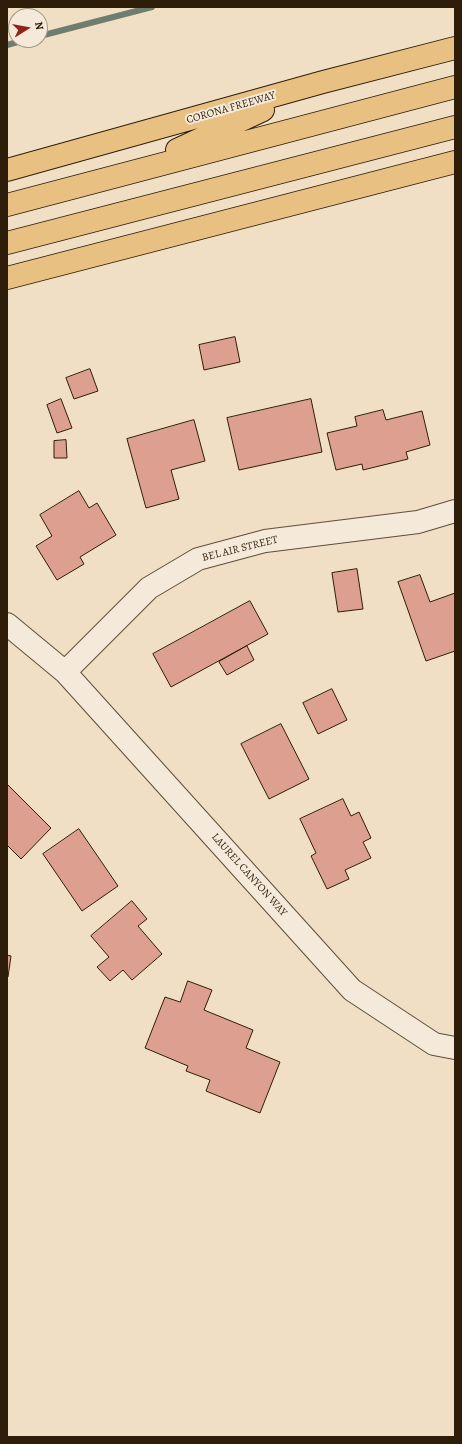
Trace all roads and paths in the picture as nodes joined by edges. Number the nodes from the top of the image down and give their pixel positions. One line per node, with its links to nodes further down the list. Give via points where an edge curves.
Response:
1 (455, 48): 2 (highway, CORONA FREEWAY)
2 (323, 82): 6 (highway, CORONA FREEWAY); 7 (highway)
3 (455, 87): 7 (highway)
4 (455, 127): 9 (highway)
5 (455, 162): 10 (highway)
6 (7, 170)
7 (125, 174): 8 (highway)
8 (7, 205)
9 (7, 243)
10 (7, 278)
11 (455, 511): 13 (street, BEL AIR STREET, via 418,522 265,541 198,559 149,588)
12 (7, 624): 13 (street, LAUREL CANYON WAY)
13 (64, 672): 14 (street, LAUREL CANYON WAY, via 352,990 434,1044)
14 (455, 1048)

